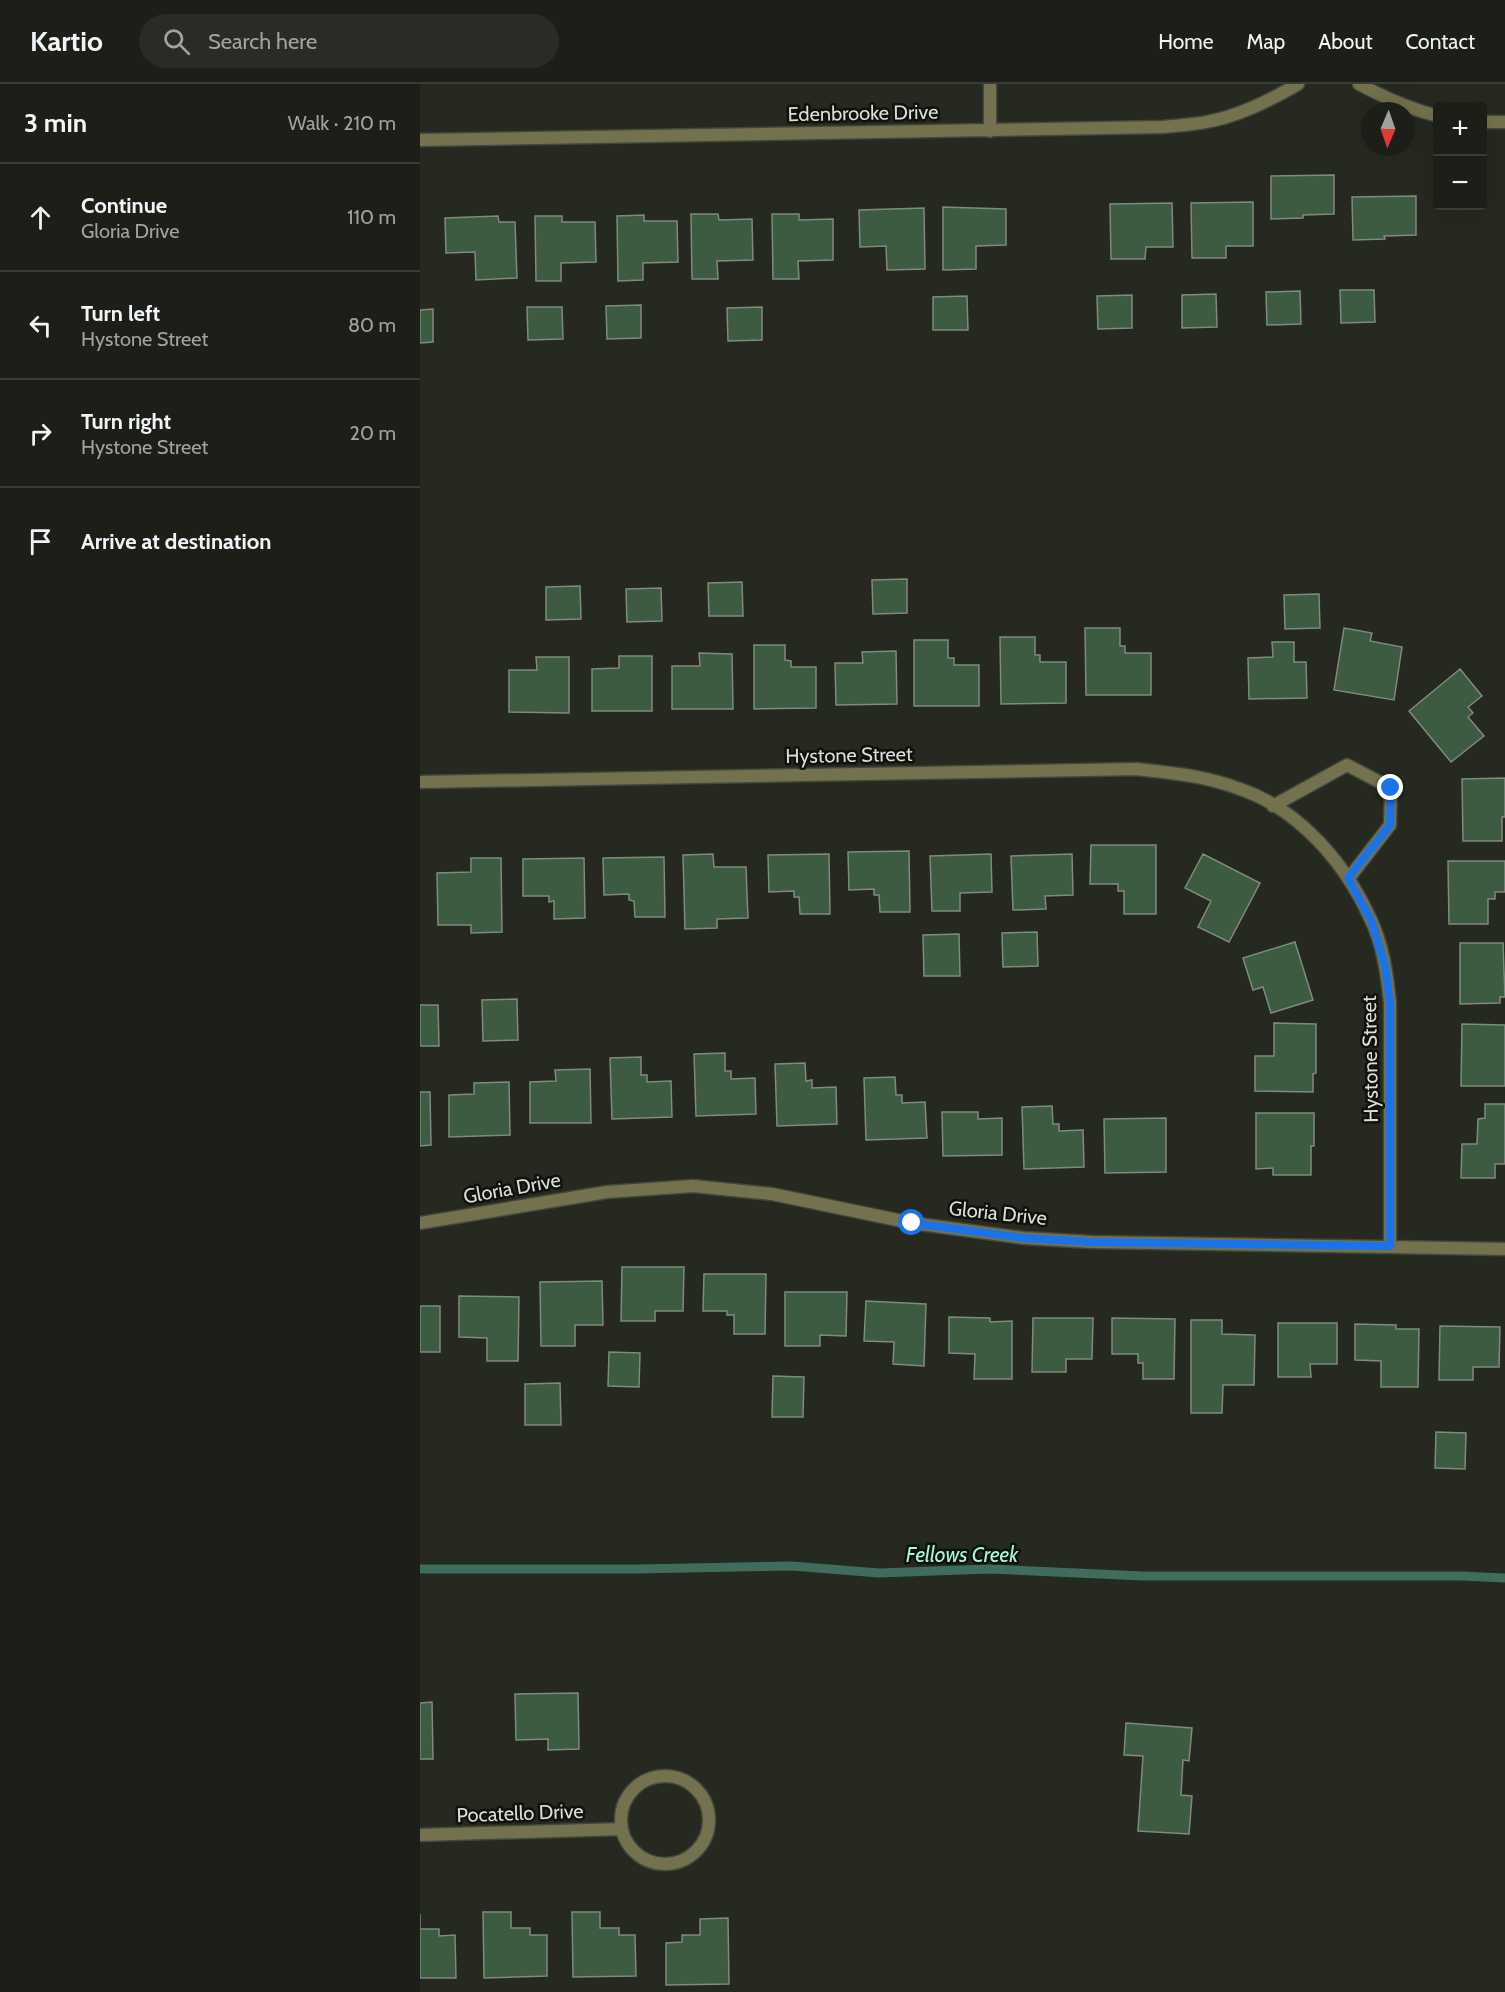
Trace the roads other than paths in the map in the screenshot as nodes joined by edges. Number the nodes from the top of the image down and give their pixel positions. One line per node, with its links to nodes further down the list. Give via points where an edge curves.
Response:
1 (990, 84): 7 (street)
2 (1298, 84): 7 (street, Edenbrooke Drive, via 1247,110 1210,122 1163,127)
3 (1359, 84): 4 (street, via 1388,100)
4 (1433, 115)
5 (1487, 122): 6 (street)
6 (1505, 122)
7 (990, 131): 8 (street, Edenbrooke Drive)
8 (420, 140)
9 (420, 782): 10 (street, Hystone Street, via 1137,769 1193,775 1242,789)
10 (1273, 806): 11 (street, Hystone Street, via 1323,846); 11 (street, via 1347,765 1391,788 1390,825)
11 (1348, 878): 13 (street, Hystone Street, via 1371,920 1385,965 1390,1003)
12 (420, 1223): 13 (street, Gloria Drive, via 607,1192 693,1186 772,1194 912,1223 1024,1238)
13 (1390, 1246): 14 (street, Gloria Drive)
14 (1505, 1249)
15 (622, 1829): 15 (street, via 627,1843 638,1855 651,1862 681,1862 704,1842 709,1813 696,1788 684,1780 657,1777 633,1790 623,1809); 16 (street, Pocatello Drive)
16 (420, 1835)

